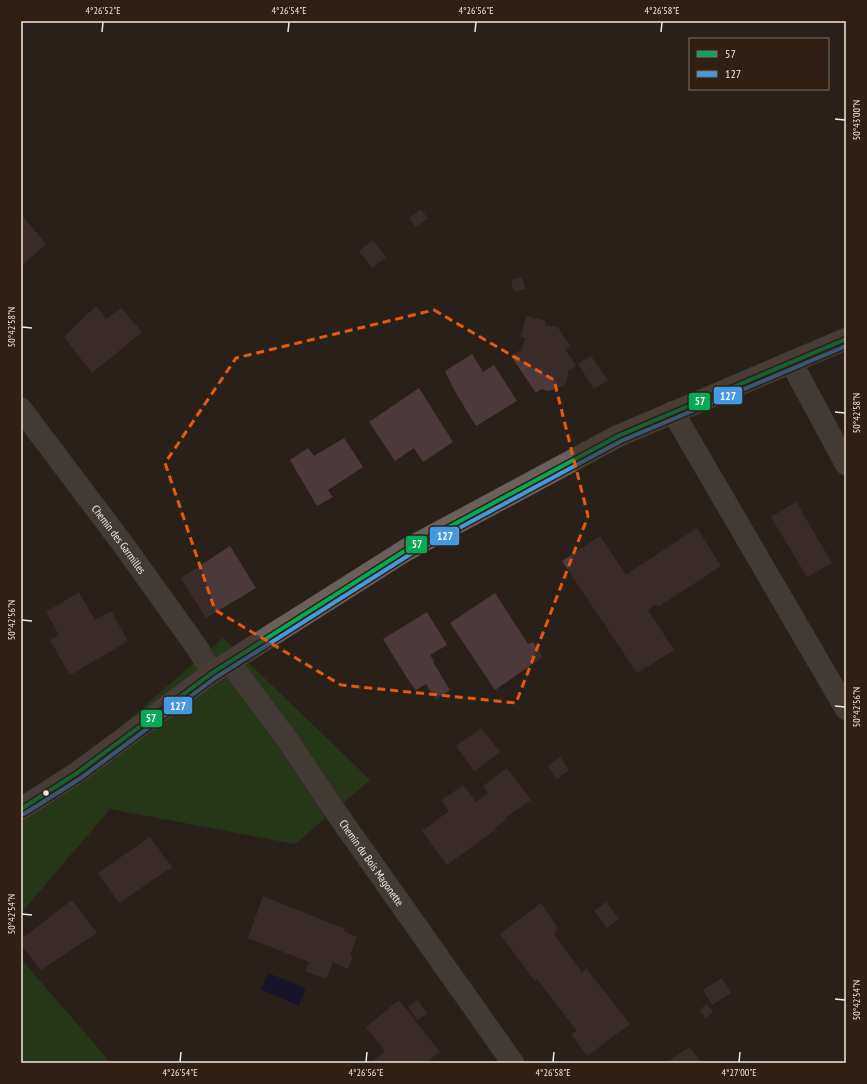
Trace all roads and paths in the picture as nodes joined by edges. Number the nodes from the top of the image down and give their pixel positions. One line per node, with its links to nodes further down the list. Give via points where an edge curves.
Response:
1 (846, 339): 2 (main road)
2 (791, 362): 4 (main road); 5 (street)
3 (21, 408): 6 (street, Chemin des Garmilles, via 198,649)
4 (673, 412): 6 (main road, via 618,436 406,550); 7 (street)
5 (846, 464)
6 (221, 668): 8 (main road, via 77,773); 9 (street, Chemin du Bois Magonette, via 287,739)
7 (846, 709)
8 (21, 808)
9 (513, 1063)

